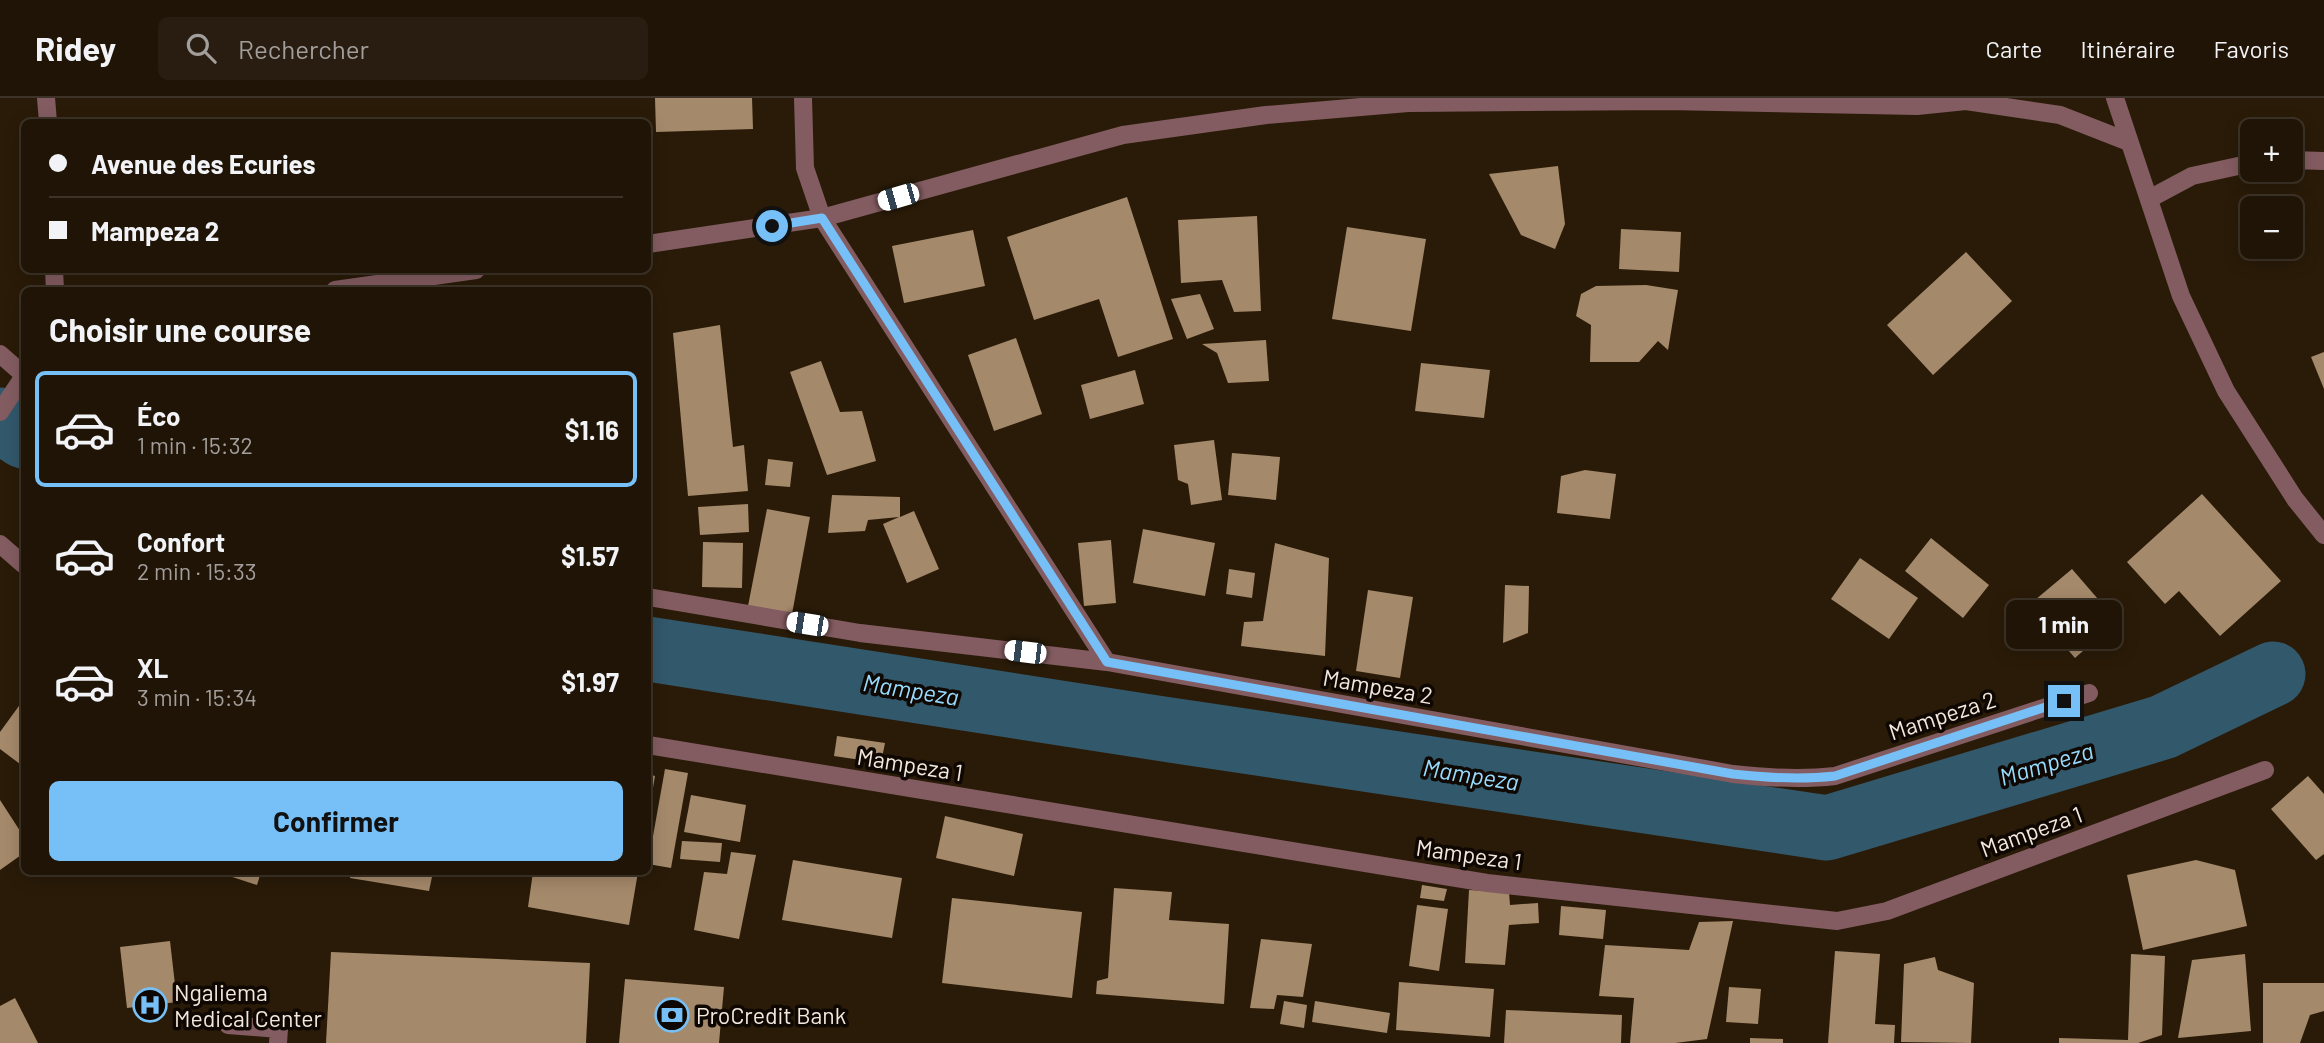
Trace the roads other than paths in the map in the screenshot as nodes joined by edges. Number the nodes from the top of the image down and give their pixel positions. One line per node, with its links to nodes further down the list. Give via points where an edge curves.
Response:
1 (46, 98): 6 (street)
2 (803, 98): 12 (street, via 805,167)
3 (2115, 98): 7 (street)
4 (1675, 100): 5 (street, via 1917,106); 12 (street, via 1408,103 1266,115 1124,135)
5 (1970, 100): 7 (street, via 2060,115)
6 (47, 119)
7 (2129, 142): 11 (street)
8 (2303, 160): 9 (street)
9 (2324, 161)
10 (2240, 166): 11 (street, via 2192,176)
11 (2149, 199): 20 (street, via 2181,296 2226,391 2295,499)
12 (822, 218): 13 (street); 24 (street)
13 (651, 244)
14 (455, 273): 15 (street)
15 (356, 287)
16 (0, 354): 17 (street)
17 (21, 372)
18 (21, 380): 19 (street)
19 (4, 407)
20 (2324, 535)
21 (0, 544): 22 (street)
22 (21, 562)
23 (651, 598): 24 (street, Mampeza 2, via 860,633)
24 (1107, 662): 25 (street, Mampeza 2, via 1775,779 1835,776)
25 (2089, 693)
26 (651, 745): 27 (street, Mampeza 1, via 1487,883 1838,920 1887,911)
27 (2265, 770)
28 (228, 1025): 29 (street, via 279,1030)
29 (278, 1043)

